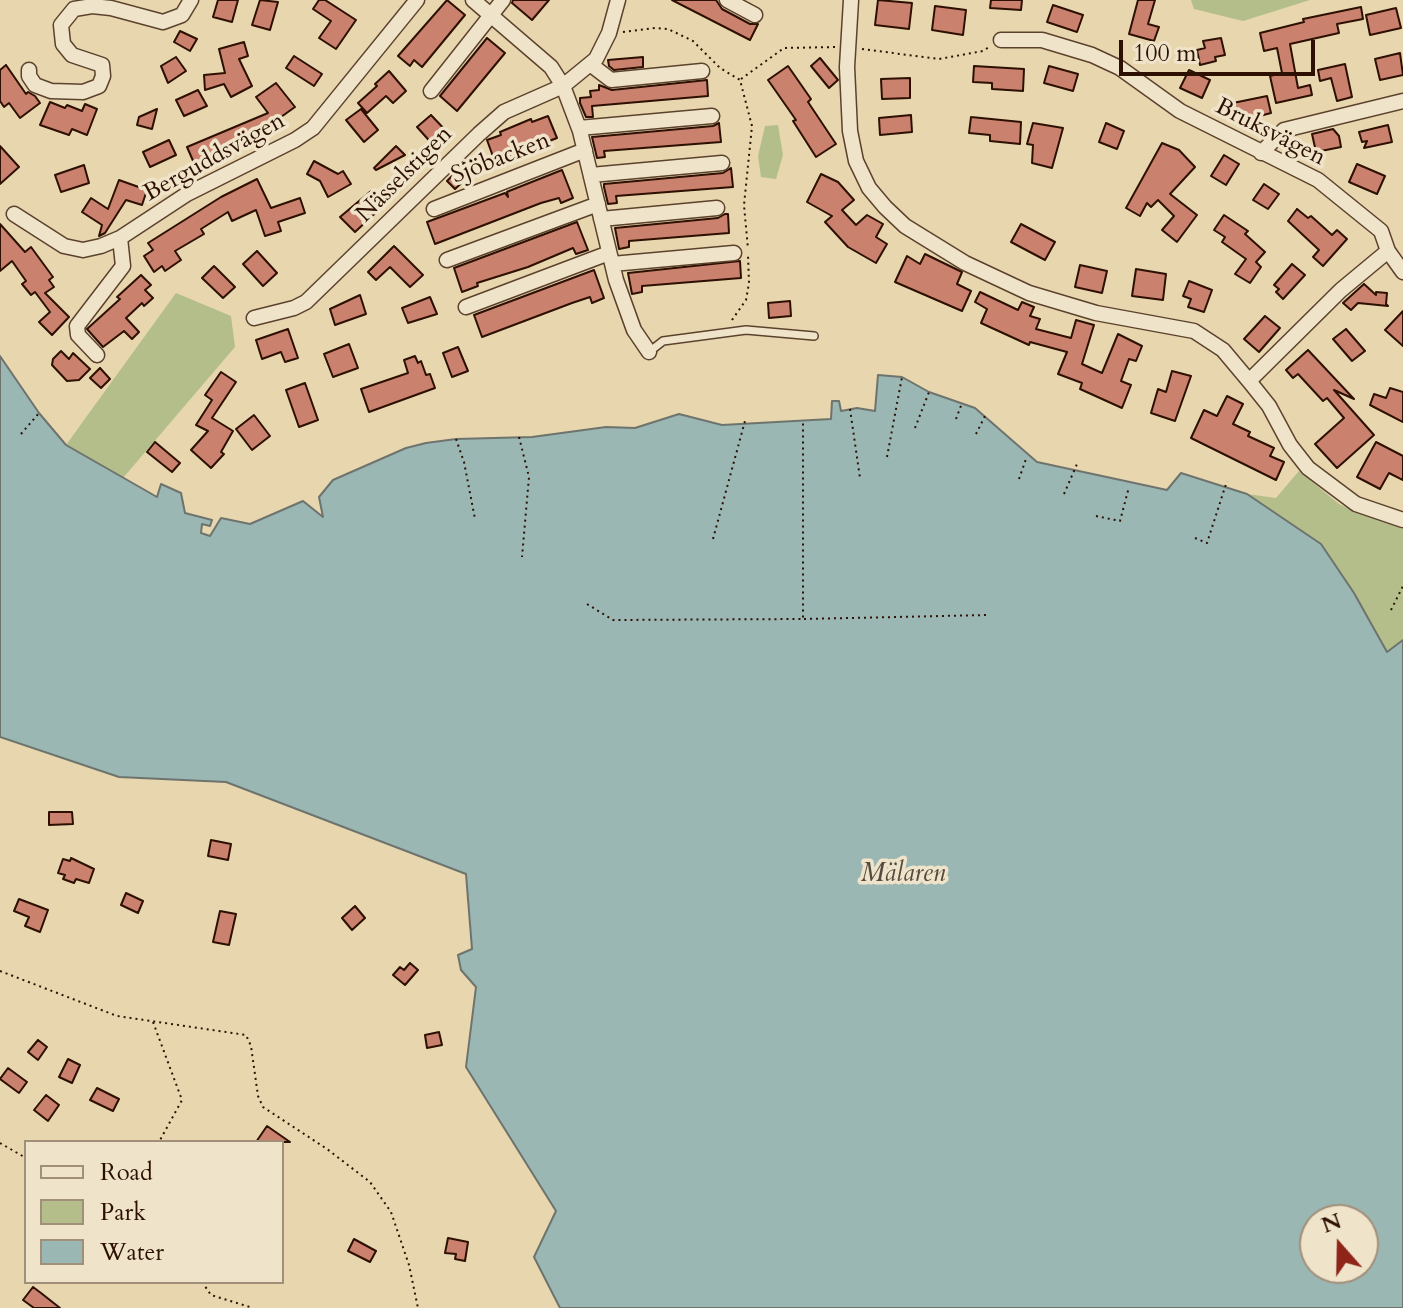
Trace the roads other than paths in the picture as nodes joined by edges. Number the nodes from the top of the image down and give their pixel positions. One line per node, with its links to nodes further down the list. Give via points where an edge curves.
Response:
1 (191, 0): 12 (street, via 182,15 163,22 111,8 74,9 61,25 63,44 72,55 102,65 99,86 83,92 51,91 35,85)
2 (417, 0): 27 (street, Berguddsvägen, via 313,128 187,194)
3 (473, 0): 8 (street, Sjöbacken)
4 (503, 0): 8 (street)
5 (618, 0): 11 (street, Nässelstigen, via 609,33)
6 (727, 0): 9 (street)
7 (851, 0): 38 (street, via 850,131 856,161 885,207 905,226 965,263 1029,293 1096,313 1194,331 1223,350)
8 (491, 15): 14 (street, Sjöbacken, via 551,67); 15 (street)
9 (755, 15)
10 (1001, 40): 20 (street, Bruksvägen, via 1042,40 1092,55 1120,68 1180,111)
11 (590, 64): 13 (street, via 611,80); 14 (street, Nässelstigen)
12 (29, 70)
13 (702, 71)
14 (563, 86): 18 (street, Sjöbacken); 34 (street, Nässelstigen, via 504,112 306,302)
15 (431, 91)
16 (1403, 101): 20 (street, via 1284,130)
17 (712, 116): 18 (street, Sjöbacken)
18 (579, 128): 19 (street, Sjöbacken)
19 (585, 150): 22 (street, Sjöbacken); 24 (street, Sjöbacken)
20 (1261, 153): 28 (street, Bruksvägen, via 1318,180 1381,231)
21 (722, 163): 22 (street)
22 (591, 175): 25 (street, Sjöbacken)
23 (717, 208): 25 (street)
24 (434, 209)
25 (600, 211): 30 (street, Sjöbacken); 31 (street)
26 (14, 214): 27 (street, Berguddsvägen, via 64,246 83,250)
27 (120, 238): 37 (street, via 123,266 77,326 78,335)
28 (1388, 251): 32 (street, Bruksvägen); 38 (street)
29 (734, 253): 30 (street)
30 (611, 258): 33 (street); 36 (street, Sjöbacken, via 634,330)
31 (447, 260)
32 (1403, 272)
33 (466, 307)
34 (254, 318)
35 (814, 336): 36 (lane, via 746,330 663,341)
36 (649, 352)
37 (97, 355)
38 (1249, 381): 39 (street, via 1308,468 1356,504)
39 (1403, 520)

